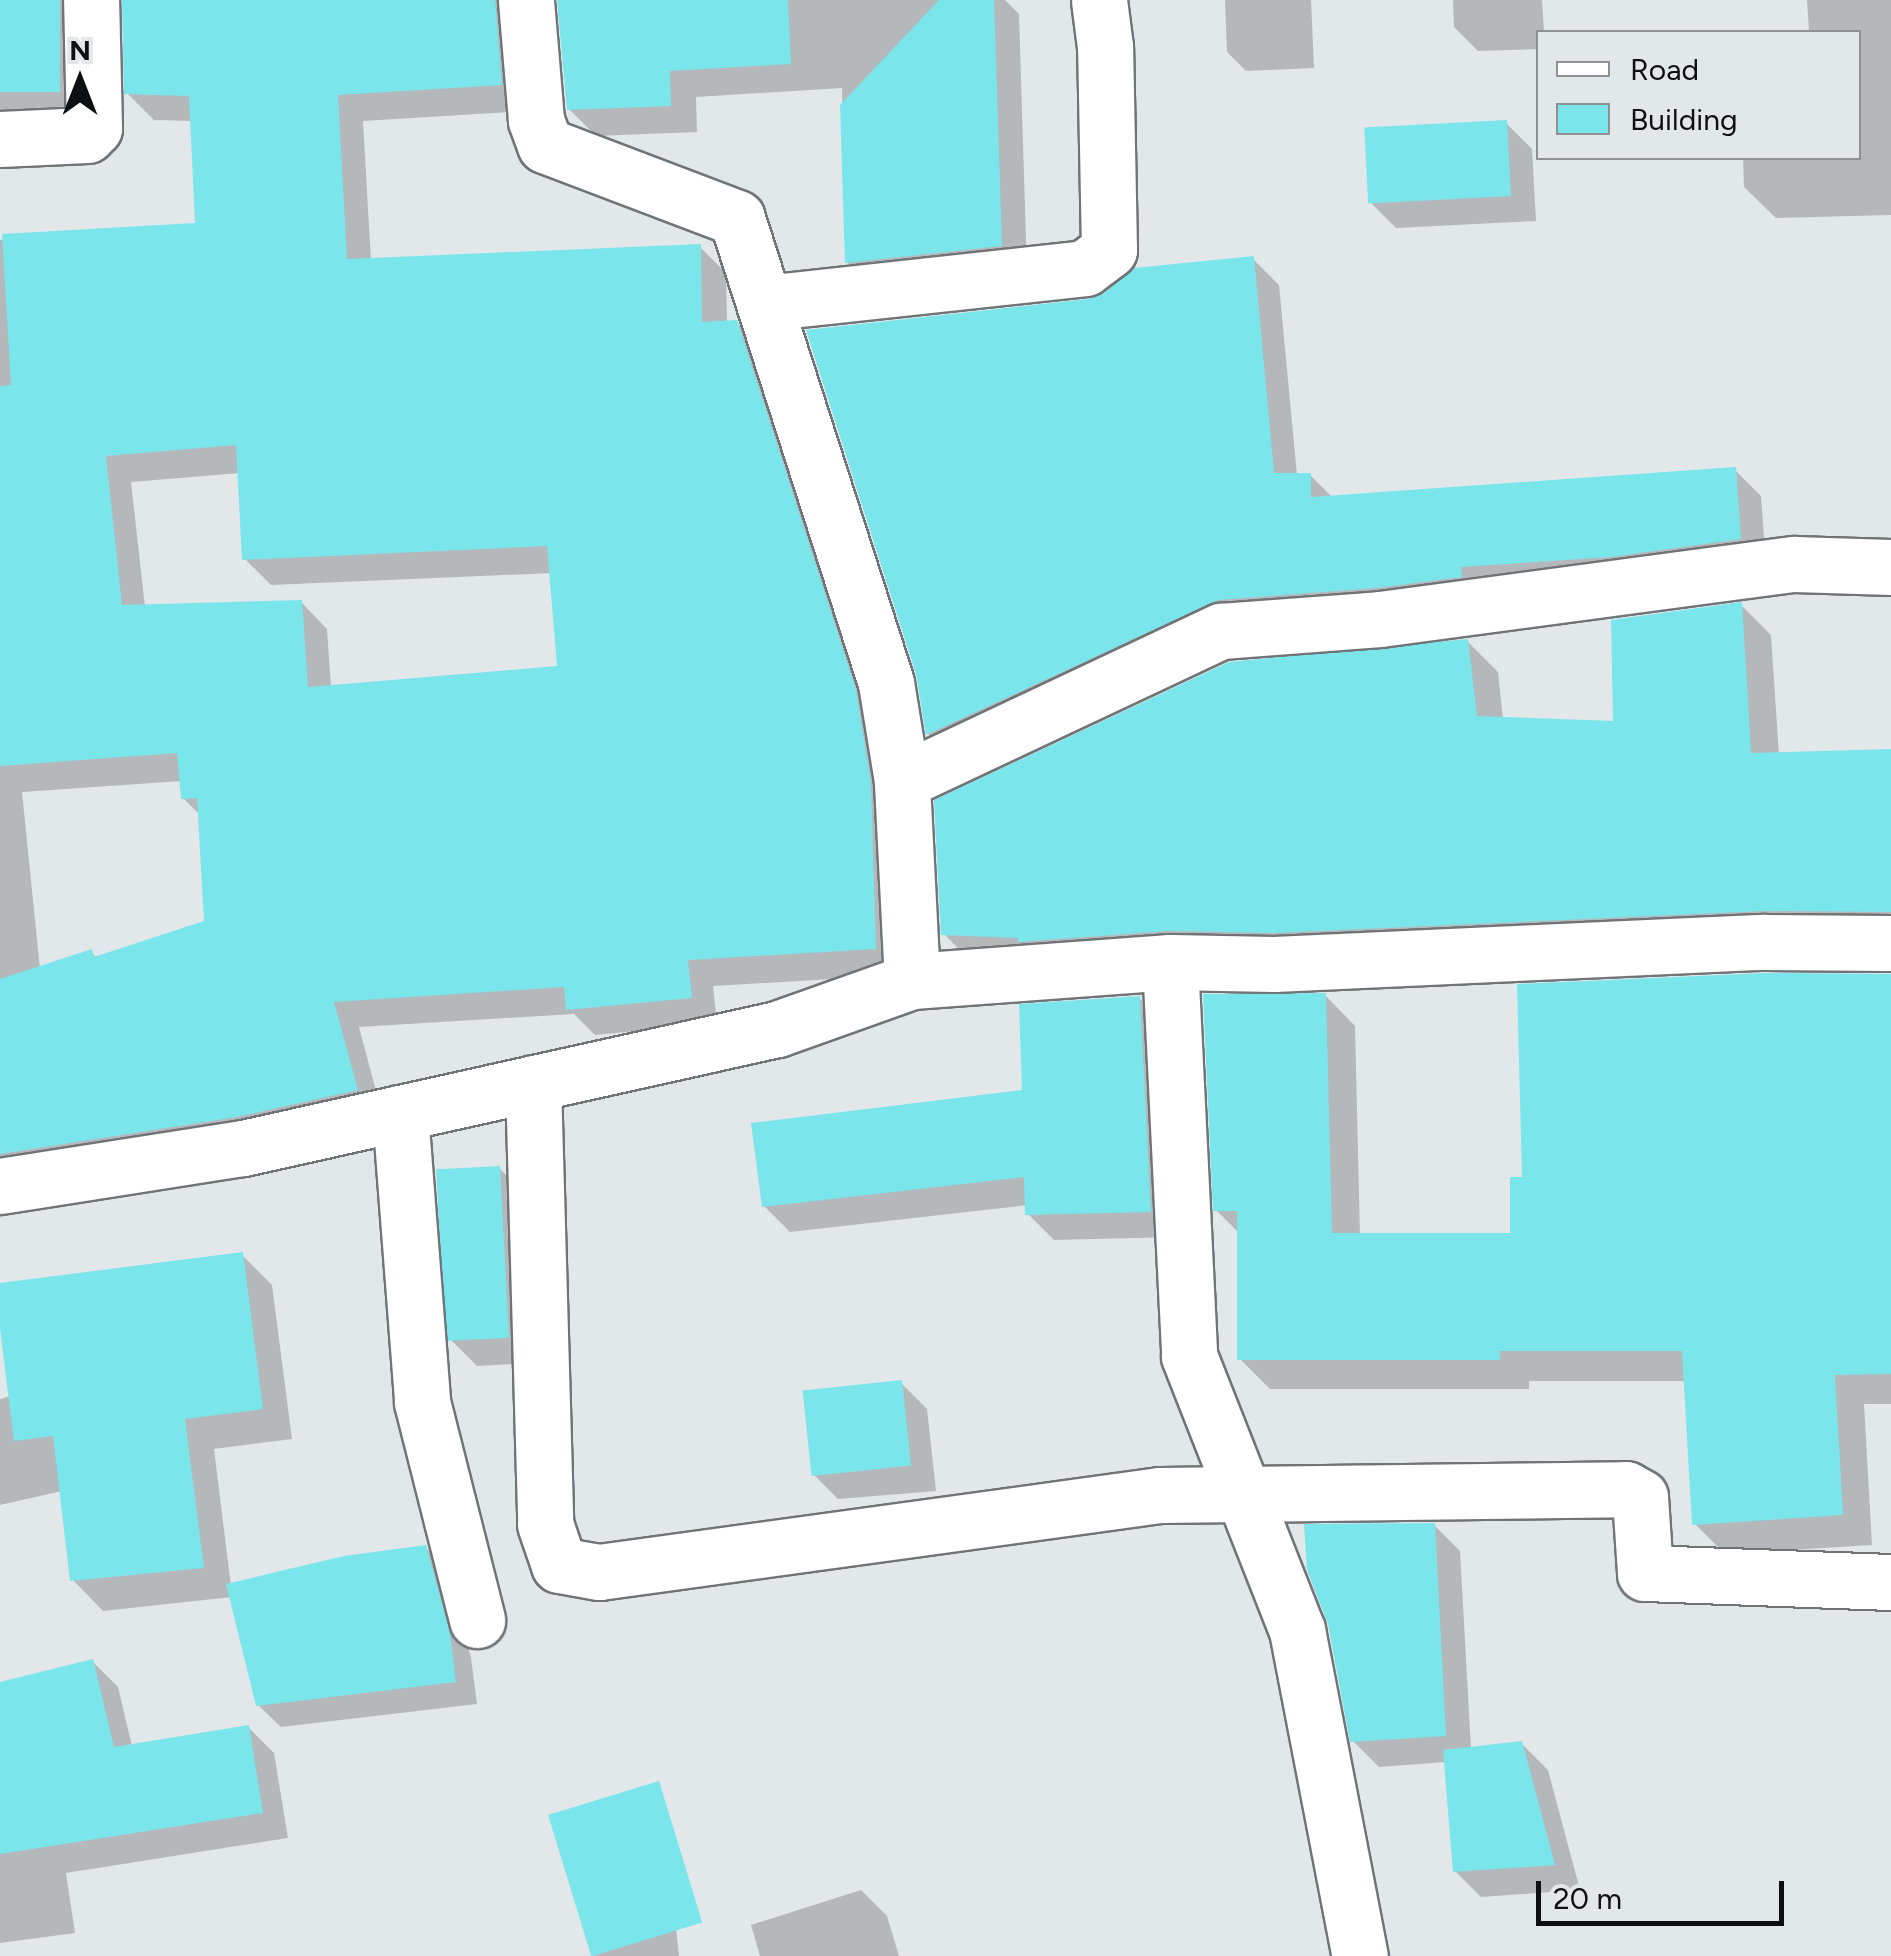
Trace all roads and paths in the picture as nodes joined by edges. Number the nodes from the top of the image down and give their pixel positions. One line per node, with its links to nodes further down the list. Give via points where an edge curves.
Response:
1 (91, 0): 4 (street, via 94,128 87,135)
2 (526, 0): 5 (street, via 544,145 738,218)
3 (1099, 0): 5 (street, via 1109,250 1085,268)
4 (0, 139)
5 (764, 303): 7 (street, via 886,684)
6 (1891, 567): 7 (street, via 1794,564 1380,619 1220,631)
7 (902, 781): 10 (street)
8 (1891, 943): 9 (street)
9 (1170, 962): 10 (street); 16 (street, via 1189,1356 1297,1630)
10 (912, 981): 11 (street, via 777,1029)
11 (533, 1083): 12 (street); 14 (street, via 544,1524 558,1565 599,1572 1160,1495 1626,1489 1640,1498 1646,1573)
12 (400, 1113): 13 (street, via 243,1148); 15 (street, via 422,1402)
13 (0, 1186)
14 (1891, 1582)
15 (478, 1620)
16 (1360, 1956)

